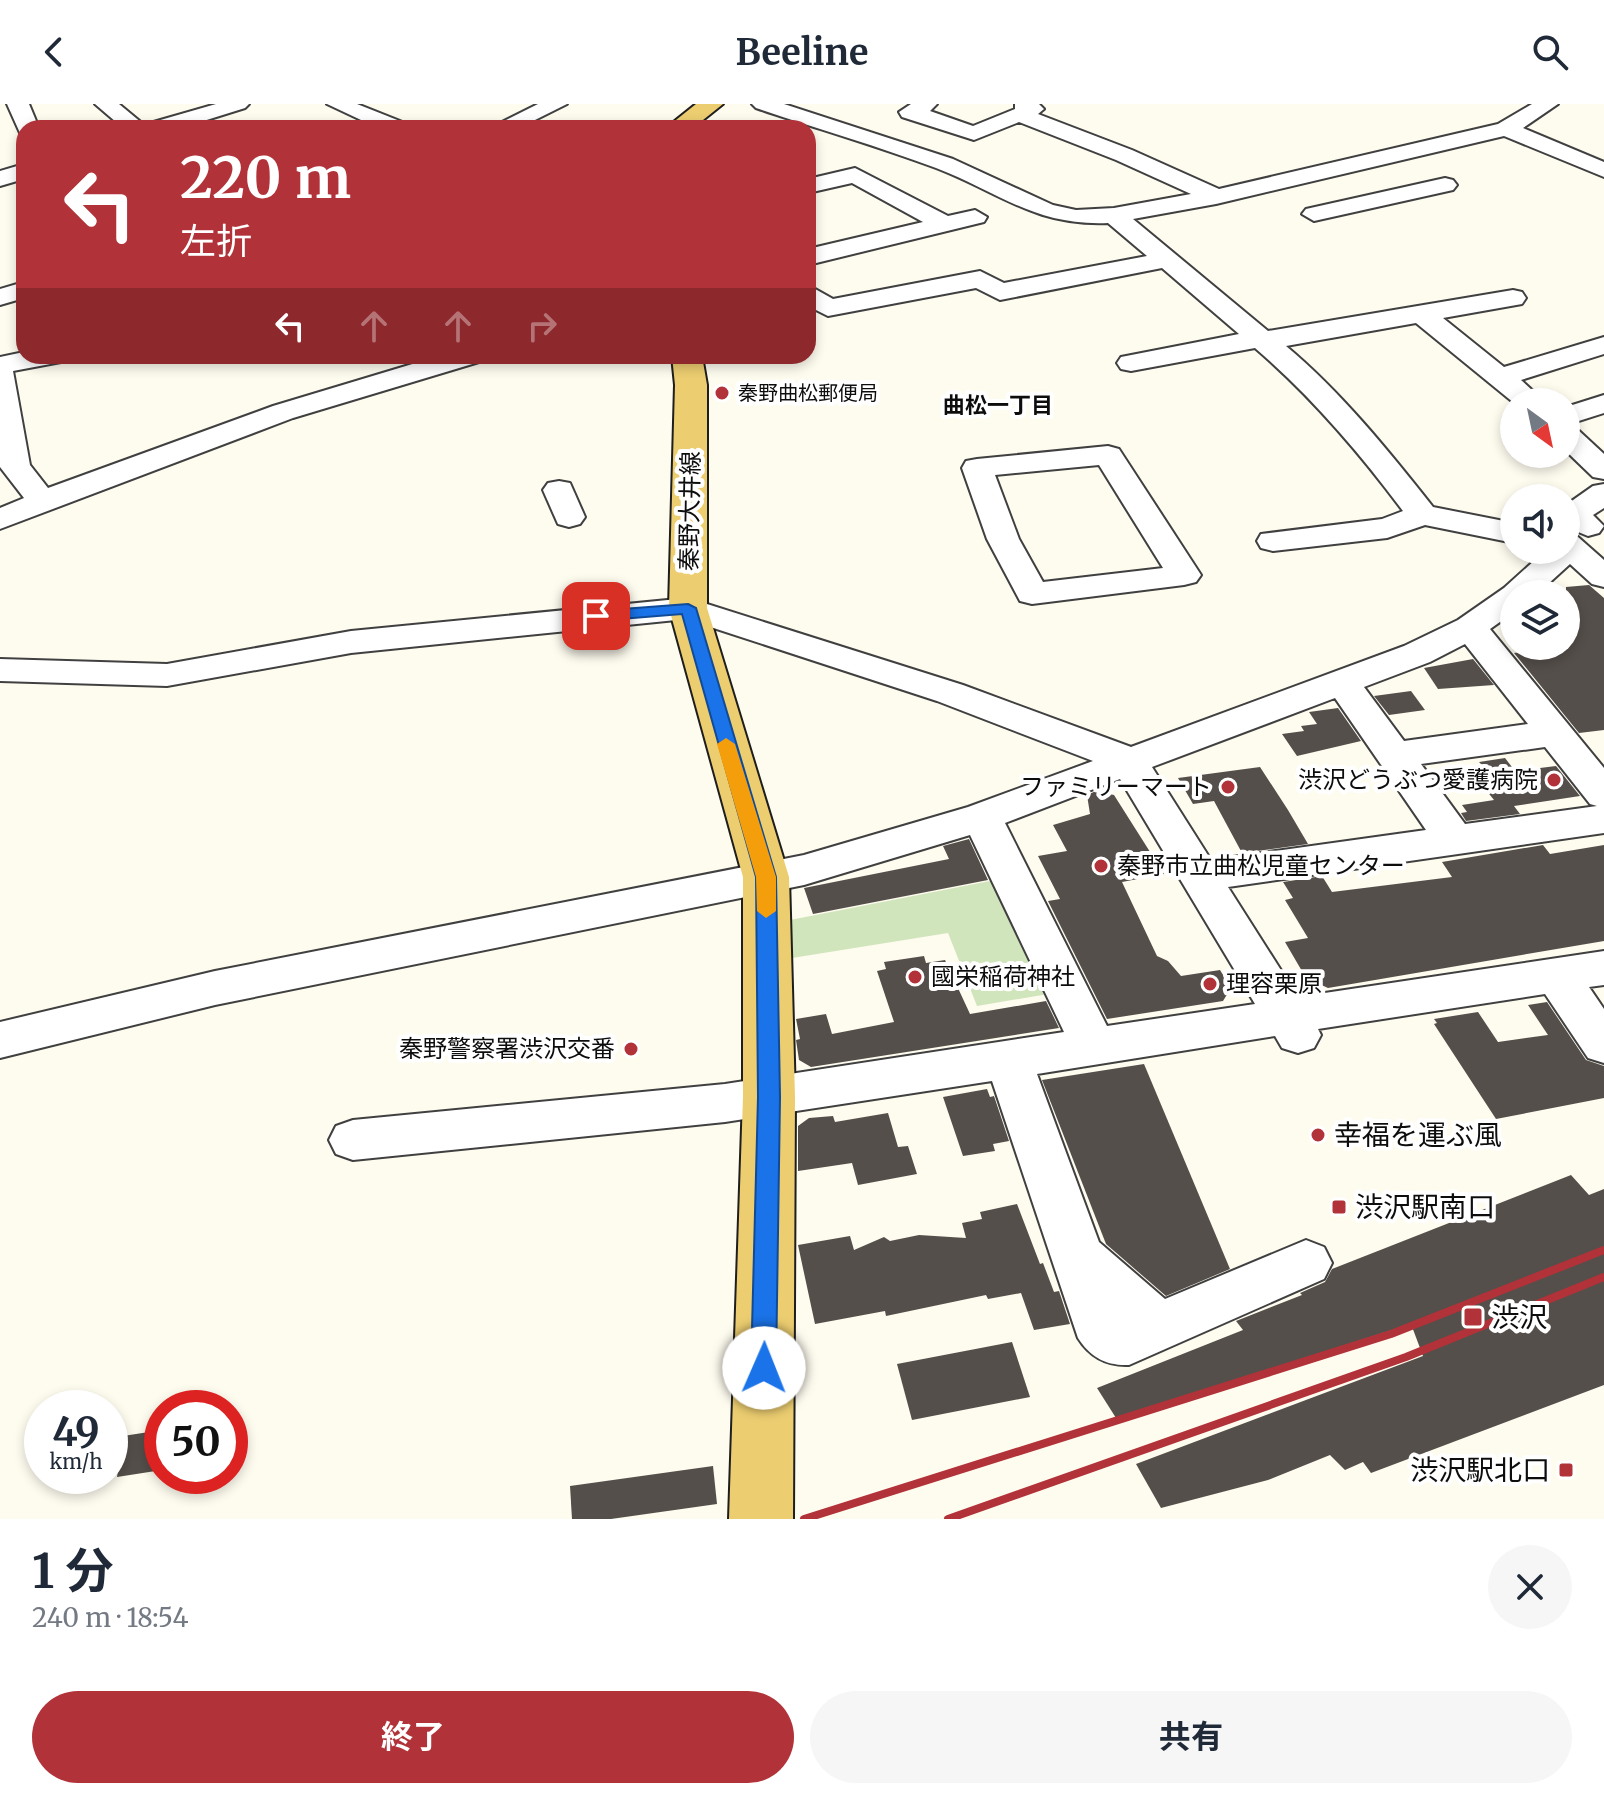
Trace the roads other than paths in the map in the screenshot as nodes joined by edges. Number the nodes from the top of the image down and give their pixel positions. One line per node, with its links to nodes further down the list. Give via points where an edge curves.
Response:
1 (106, 104): 10 (street)
2 (238, 104): 11 (street)
3 (338, 104): 12 (street)
4 (556, 104): 13 (street)
5 (711, 104): 14 (main road)
6 (763, 104): 15 (street)
7 (924, 104): 9 (street, via 910,112 974,133)
8 (1547, 104): 17 (street)
9 (1019, 109): 21 (street)
10 (127, 120)
11 (185, 120)
12 (377, 120)
13 (519, 120)
14 (689, 120)
15 (812, 120)
16 (816, 121): 23 (street, via 945,164 1055,215)
17 (1506, 129): 18 (street); 19 (street)
18 (1392, 158): 21 (street); 22 (street, via 1445,185)
19 (1604, 170)
20 (816, 184): 25 (street, via 855,175)
21 (1216, 197): 23 (street)
22 (1314, 214)
23 (1114, 215): 27 (street)
24 (975, 217): 25 (street)
25 (944, 224): 26 (street)
26 (816, 255)
27 (1164, 260): 29 (street, via 1000,292 980,279 828,308); 31 (street)
28 (1513, 298): 30 (street)
29 (816, 299)
30 (1421, 314): 31 (street); 37 (street)
31 (1265, 340): 33 (street); 46 (street, via 1380,460)
32 (1604, 345): 37 (street)
33 (1131, 363)
34 (442, 364): 44 (street, via 283,412)
35 (688, 364): 56 (main road, 秦野大井線)
36 (0, 372): 44 (street, via 15,466)
37 (1502, 377): 38 (street)
38 (1514, 388)
39 (1604, 404): 40 (street)
40 (1580, 412)
41 (1580, 448): 42 (street)
42 (1604, 470)
43 (1604, 493): 45 (street)
44 (44, 503): 47 (street)
45 (1580, 510)
46 (1422, 515): 48 (street); 49 (street, via 1387,528)
47 (0, 519)
48 (1500, 530)
49 (1273, 541)
50 (1580, 542): 52 (street)
51 (1549, 564): 53 (street)
52 (1604, 577)
53 (1531, 580)
54 (1032, 594): 54 (street, via 1184,575 1108,455 977,468 1003,539)
55 (1500, 606): 57 (street)
56 (688, 608): 58 (street, via 351,642 167,675); 62 (street, via 950,693); 68 (main road, 秦野大井線)
57 (1470, 627): 59 (street); 60 (street)
58 (0, 670)
59 (1342, 682): 61 (street); 62 (street)
60 (1555, 733): 61 (street); 63 (street)
61 (1395, 755): 66 (street)
62 (1128, 760): 64 (street); 67 (street)
63 (1604, 795)
64 (982, 817): 68 (street); 74 (street)
65 (1604, 819): 66 (street)
66 (1455, 840): 67 (street)
67 (1199, 876): 71 (street)
68 (766, 877): 72 (street, via 215,988); 76 (main road, 秦野大井線)
69 (1604, 968): 70 (street)
70 (1557, 976): 71 (street); 73 (street)
71 (1292, 1026): 74 (street)
72 (0, 1040)
73 (1604, 1045)
74 (1094, 1046): 75 (street)
75 (1008, 1059): 76 (street); 78 (street, via 1078,1256 1138,1303 1147,1323 1165,1325)
76 (769, 1097): 77 (street); 79 (main road, 秦野大井線)
77 (353, 1140)
78 (1306, 1263)
79 (761, 1519)

